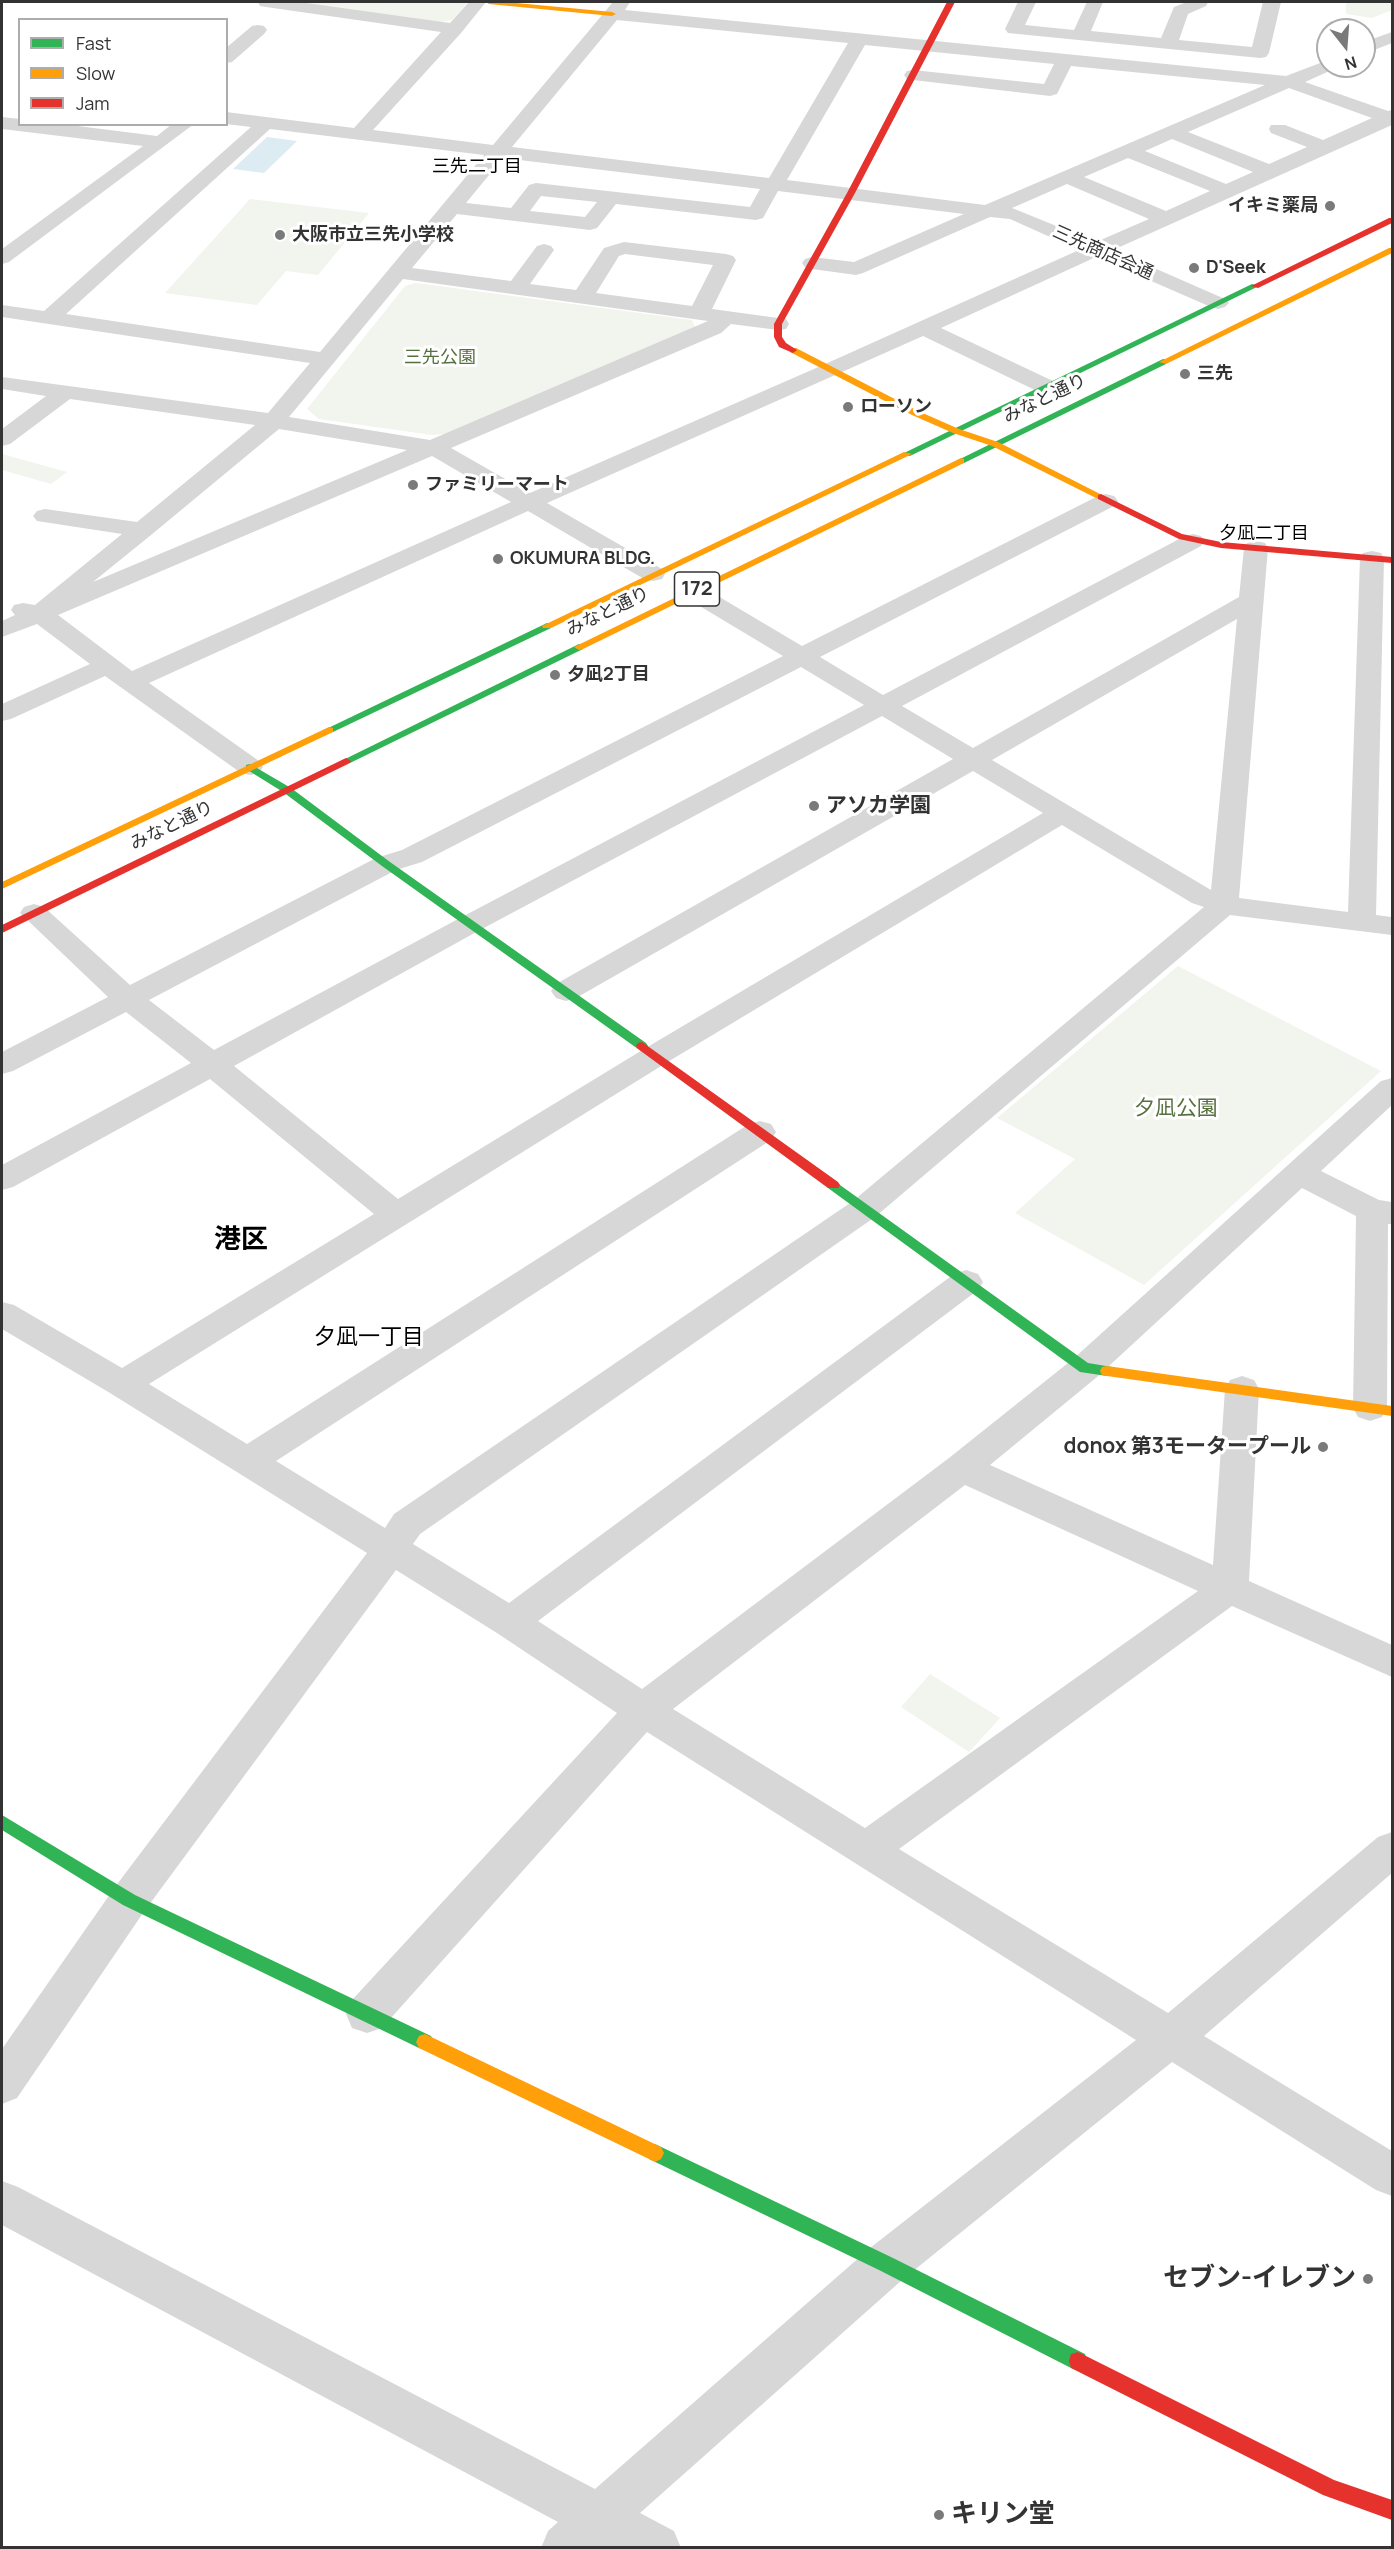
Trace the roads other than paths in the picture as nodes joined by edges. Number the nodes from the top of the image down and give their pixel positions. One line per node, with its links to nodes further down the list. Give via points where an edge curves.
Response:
1 (266, 2): 11 (street)
2 (478, 2): 11 (street)
3 (489, 2): 9 (main road)
4 (951, 2): 17 (main road)
5 (1027, 2): 12 (street, via 1014,29)
6 (1095, 2): 12 (street)
7 (1200, 2): 15 (street, via 1180,11)
8 (1272, 2): 15 (street, via 1260,53)
9 (617, 8): 14 (street); 35 (street)
10 (258, 30): 18 (street)
11 (455, 30): 32 (street)
12 (1080, 36): 15 (street)
13 (1392, 37): 16 (street)
14 (860, 39): 17 (street); 39 (street)
15 (1168, 44)
16 (1376, 44)
17 (927, 45): 19 (street); 21 (main road)
18 (228, 56)
19 (1065, 59): 21 (street, via 1050,90); 22 (street)
20 (1316, 70): 22 (street)
21 (913, 75): 41 (main road)
22 (1289, 82): 24 (street); 31 (street)
23 (228, 118): 25 (street, 三先商店会通)
24 (1391, 118): 34 (street)
25 (267, 122): 32 (street, 三先商店会通); 59 (street)
26 (2, 123): 27 (street)
27 (18, 124)
28 (49, 126): 33 (street)
29 (182, 126): 33 (street)
30 (1278, 129): 34 (street)
31 (1172, 132): 36 (street); 37 (street)
32 (360, 133): 35 (street, 三先商店会通)
33 (161, 142): 51 (street)
34 (1323, 147): 37 (street)
35 (500, 150): 39 (street, 三先商店会通); 43 (street)
36 (1129, 151): 38 (street); 40 (street)
37 (1269, 171): 40 (street)
38 (1068, 177): 44 (street); 46 (street)
39 (773, 184): 41 (street, 三先商店会通); 42 (street, via 756,214)
40 (1226, 191): 46 (street)
41 (851, 193): 44 (street, 三先商店会通); 52 (main road)
42 (611, 197): 45 (street, via 536,189); 45 (street, via 590,224)
43 (452, 207): 45 (street); 53 (street)
44 (987, 211): 49 (street, 三先商店会通, via 1014,214); 52 (street, via 856,269)
45 (516, 215)
46 (1165, 218): 49 (street)
47 (1392, 219): 56 (main road, みなと通り / 172)
48 (544, 250): 54 (street)
49 (1097, 250): 56 (street, 三先商店会通); 62 (street)
50 (1392, 250): 71 (main road, みなと通り / 172)
51 (2, 258)
52 (812, 263): 61 (main road)
53 (397, 272): 54 (street); 63 (street)
54 (517, 287): 55 (street)
55 (583, 296): 58 (street); 58 (street, via 611,252 624,248 726,260)
56 (1218, 303): 66 (main road, みなと通り / 172)
57 (2, 311): 59 (street)
58 (699, 313): 60 (street)
59 (50, 317): 63 (street)
60 (726, 317): 61 (street); 72 (street, via 713,328)
61 (778, 324): 64 (main road, via 782,345)
62 (923, 328): 64 (street); 66 (street)
63 (325, 358): 68 (street)
64 (831, 370): 69 (main road); 74 (street)
65 (2, 383): 67 (street)
66 (1047, 387): 69 (main road, みなと通り / 172)
67 (66, 392): 68 (street); 70 (street)
68 (274, 421): 72 (street); 76 (street)
69 (956, 431): 71 (main road); 82 (main road, みなと通り / 172)
70 (2, 439)
71 (995, 444): 73 (main road); 83 (main road, みなと通り / 172)
72 (433, 447): 74 (street); 81 (street)
73 (1106, 501): 77 (main road); 88 (street)
74 (529, 502): 82 (street); 90 (street)
75 (45, 516): 76 (street)
76 (143, 530): 79 (street)
77 (1193, 541): 78 (main road); 91 (street)
78 (1256, 548): 80 (main road); 84 (street)
79 (111, 556): 81 (street); 86 (street)
80 (1382, 559): 101 (street)
81 (149, 568): 86 (street)
82 (653, 574): 94 (main road, みなと通り / 172)
83 (692, 591): 88 (street); 95 (main road, みなと通り / 172)
84 (1251, 601): 93 (street); 99 (street)
85 (2, 606): 86 (street)
86 (40, 614): 87 (street); 89 (street)
87 (2, 630)
88 (802, 657): 91 (street); 97 (street, via 412,856)
89 (108, 665): 90 (street); 92 (street)
90 (130, 682): 94 (street)
91 (882, 706): 93 (street); 102 (street)
92 (2, 713)
93 (973, 760): 96 (street); 105 (street)
94 (250, 767): 95 (main road); 98 (main road, みなと通り / 172)
95 (287, 790): 97 (main road); 100 (main road, みなと通り / 172)
96 (1061, 814): 99 (street, via 1202,897); 107 (street)
97 (386, 864): 102 (main road); 106 (street)
98 (2, 886)
99 (1224, 905): 101 (street); 114 (street)
100 (34, 913): 104 (main road, みなと通り / 172); 106 (street)
101 (1362, 922): 103 (street)
102 (470, 924): 105 (main road); 109 (street)
103 (1392, 926)
104 (2, 929)
105 (566, 991): 107 (main road)
106 (128, 998): 108 (street); 109 (street)
107 (655, 1056): 111 (main road); 116 (street)
108 (2, 1064)
109 (213, 1065): 113 (street); 116 (street)
110 (1392, 1088): 112 (street)
111 (760, 1132): 114 (main road); 123 (street)
112 (1299, 1173): 115 (street); 119 (street)
113 (2, 1179)
114 (864, 1209): 117 (main road); 125 (street, via 407,1524)
115 (1382, 1212): 122 (street)
116 (396, 1215): 120 (street)
117 (966, 1282): 119 (main road); 127 (street)
118 (2, 1314): 120 (street)
119 (1084, 1368): 121 (main road); 124 (street)
120 (122, 1384): 123 (street)
121 (1242, 1389): 122 (main road); 126 (street)
122 (1381, 1409)
123 (248, 1461): 125 (street)
124 (962, 1468): 126 (street); 129 (street)
125 (390, 1550): 127 (street); 133 (street)
126 (1230, 1588): 128 (street); 132 (street)
127 (510, 1622): 129 (street)
128 (1392, 1662)
129 (643, 1710): 132 (street); 134 (street)
130 (2, 1822): 133 (main road)
131 (1392, 1849): 135 (street)
132 (866, 1850): 135 (street)
133 (129, 1900): 134 (main road); 136 (street)
134 (367, 2014): 139 (main road)
135 (1170, 2038): 137 (street); 139 (street)
136 (2, 2084)
137 (1387, 2164)
138 (2, 2202): 141 (street)
139 (886, 2264): 140 (main road, via 1330,2488); 141 (street)
140 (1392, 2510)
141 (601, 2517): 142 (street); 143 (street)
142 (565, 2547)
143 (657, 2547)

